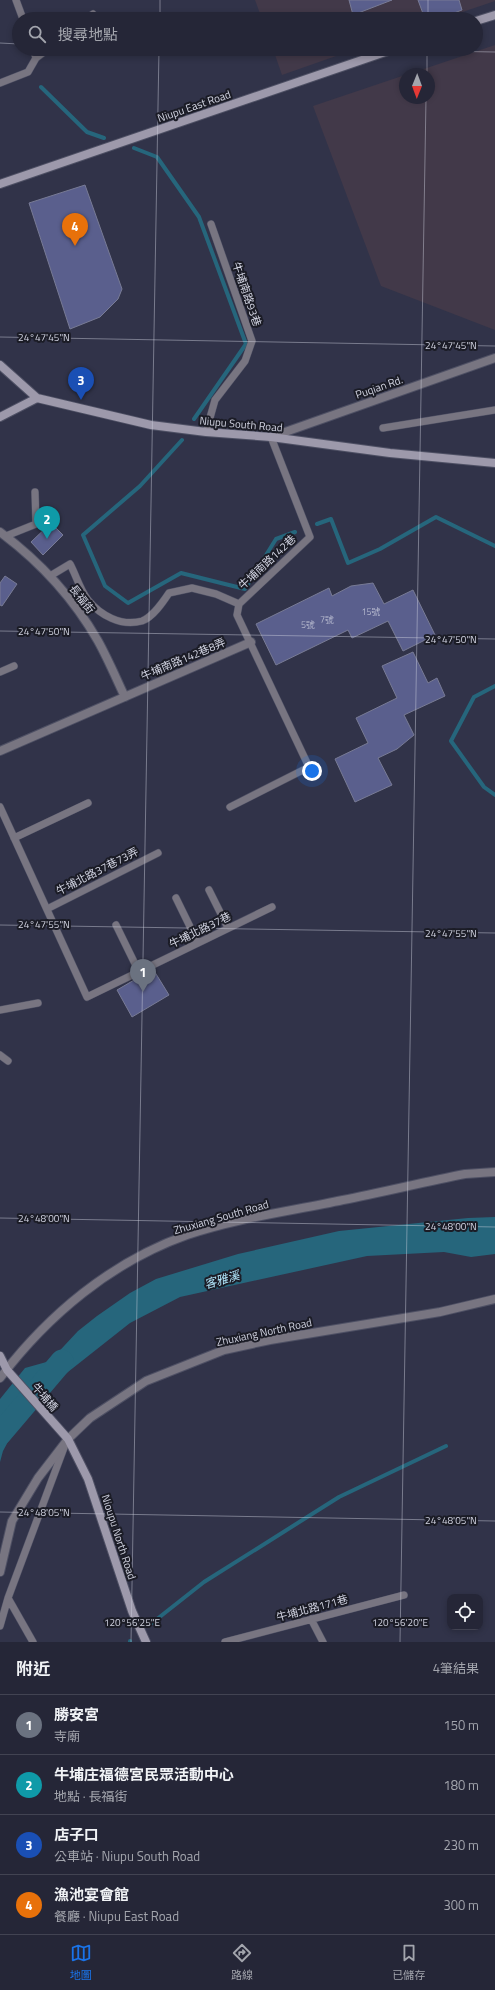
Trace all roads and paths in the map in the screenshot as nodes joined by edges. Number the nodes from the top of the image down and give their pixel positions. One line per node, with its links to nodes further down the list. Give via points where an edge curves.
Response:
1 (16, 0): 2 (lane)
2 (20, 12)
3 (495, 15): 4 (street)
4 (483, 19)
5 (39, 56): 7 (lane)
6 (374, 56): 9 (street, Niupu East Road)
7 (36, 58): 8 (lane, via 28,72)
8 (0, 83)
9 (0, 184)
10 (211, 224): 17 (lane, 牛埔南路93巷, via 252,341 245,361 215,400)
11 (495, 358): 18 (street, Puqian Rd.)
12 (0, 365): 13 (street, Niupu South Road)
13 (37, 398): 15 (street); 17 (street, Niupu South Road, via 151,425)
14 (495, 410): 16 (lane)
15 (0, 417)
16 (383, 428)
17 (206, 432): 18 (street, Niupu South Road)
18 (270, 437): 19 (street, Niupu South Road, via 390,453); 23 (lane, 牛埔南路142巷, via 310,537)
19 (495, 463)
20 (35, 492): 21 (lane, via 36,524)
21 (3, 534): 22 (street, 長福街, via 21,547)
22 (50, 576): 23 (lane, via 70,564 87,599 102,614 121,622 142,621 160,607 169,593 192,588 216,594); 27 (street, 長福街, via 87,623)
23 (239, 604): 24 (lane, 牛埔南路142巷, via 237,615)
24 (251, 642): 27 (street, 牛埔南路142巷8弄); 30 (lane, 牛埔南路142巷, via 309,767)
25 (14, 666): 26 (lane)
26 (0, 672)
27 (125, 697): 28 (street)
28 (0, 751)
29 (88, 803): 32 (lane)
30 (230, 806)
31 (0, 807): 32 (lane, 牛埔北路37巷)
32 (14, 838): 37 (lane, 牛埔北路37巷)
33 (158, 854): 37 (lane, 牛埔北路37巷73弄)
34 (209, 890): 39 (lane)
35 (176, 898): 40 (lane)
36 (272, 907): 39 (lane, 牛埔北路37巷)
37 (47, 909): 41 (lane, 牛埔北路37巷, via 87,997)
38 (116, 925): 41 (lane)
39 (228, 928): 40 (lane, 牛埔北路37巷)
40 (198, 943): 41 (lane, 牛埔北路37巷)
41 (139, 972)
42 (38, 1003): 43 (lane)
43 (0, 1010)
44 (0, 1055): 45 (lane)
45 (8, 1061)
46 (495, 1172): 49 (street, Zhuxiang South Road, via 465,1174 266,1215 187,1236 141,1256 97,1282 49,1322)
47 (495, 1299): 51 (street, Zhuxiang North Road, via 440,1312 224,1350 146,1381 90,1418)
48 (0, 1356): 49 (street)
49 (7, 1370): 50 (street, Zhuxiang South Road); 51 (street, 牛埔橋)
50 (0, 1378)
51 (68, 1439): 52 (street, Zhuxiang North Road, via 38,1478 12,1521); 54 (lane); 59 (street, Nioupu North Road, via 88,1479 132,1611)
52 (0, 1572)
53 (404, 1595): 55 (lane, 牛埔北路171巷)
54 (8, 1598): 56 (lane); 58 (lane)
55 (311, 1619): 57 (lane, 牛埔北路171巷); 61 (lane)
56 (0, 1626)
57 (246, 1639): 60 (lane, 牛埔北路171巷)
58 (33, 1642)
59 (146, 1642)
60 (225, 1642)
61 (323, 1642)

